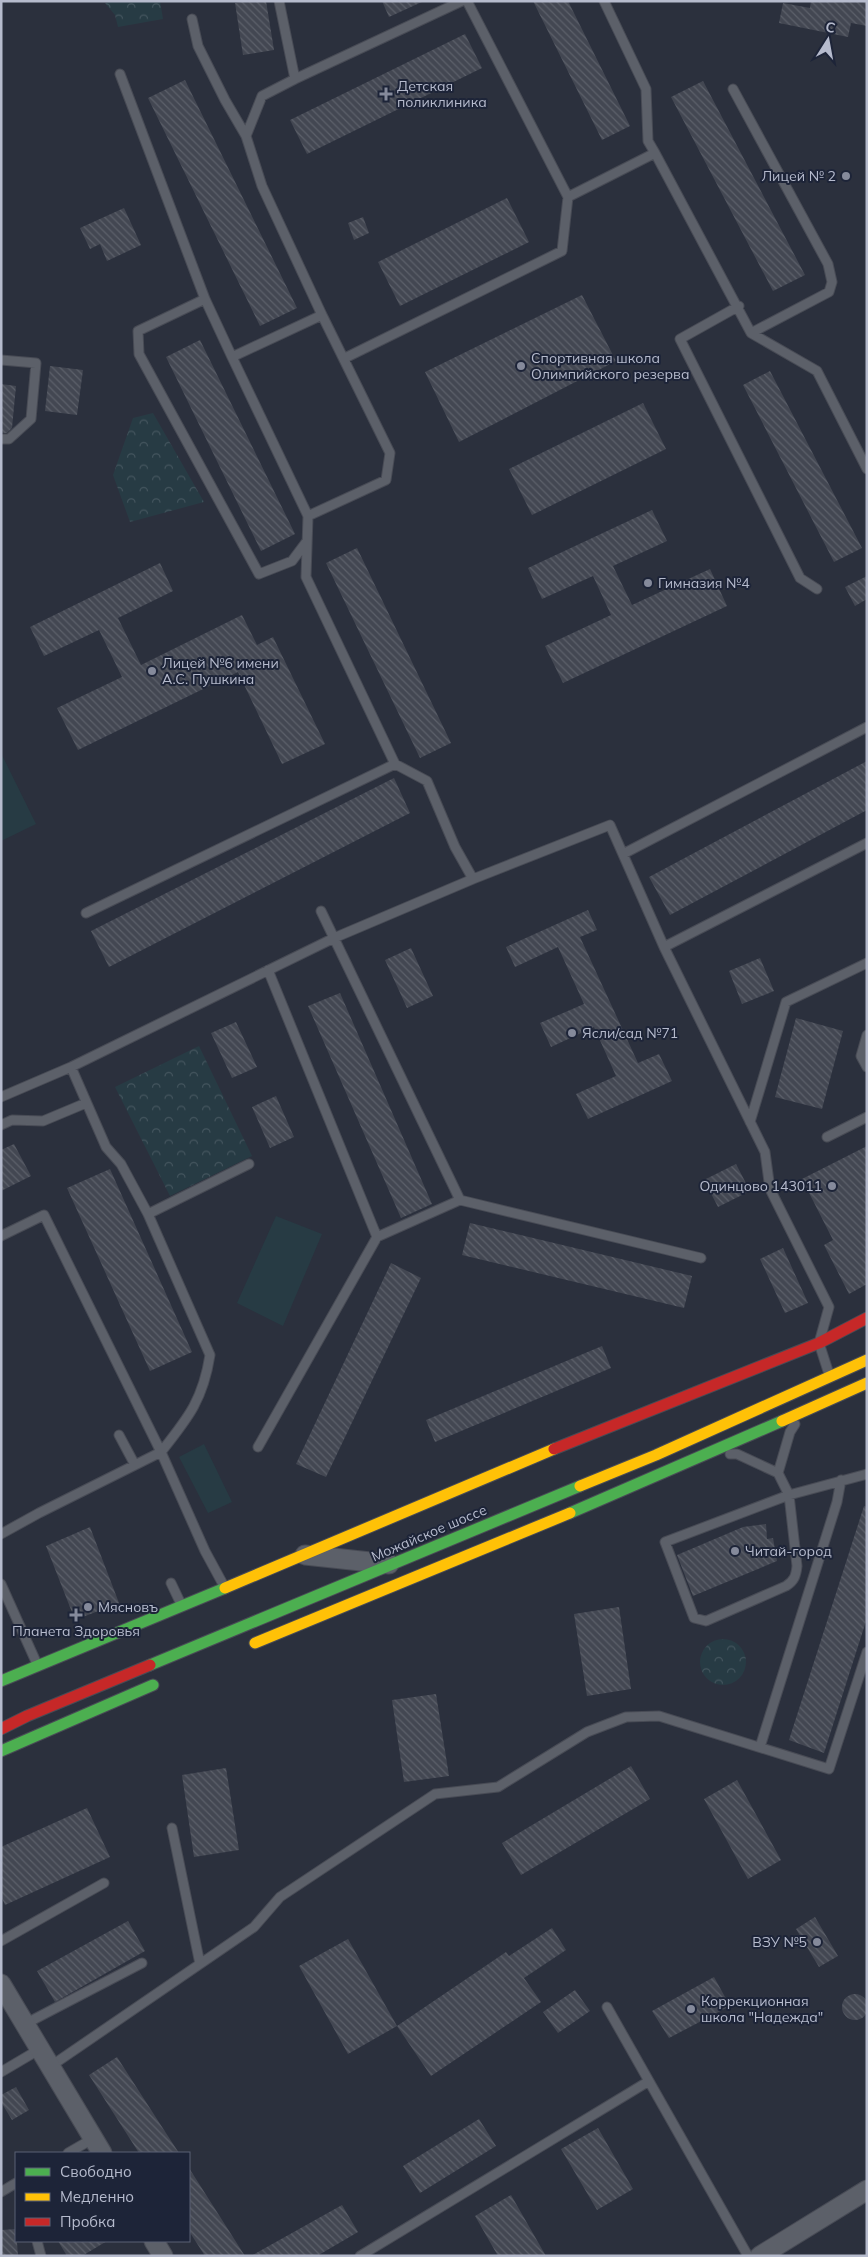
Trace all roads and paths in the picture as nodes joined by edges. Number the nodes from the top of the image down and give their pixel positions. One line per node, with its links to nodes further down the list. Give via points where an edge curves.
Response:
1 (280, 1): 7 (lane)
2 (462, 1): 7 (lane)
3 (467, 1): 11 (lane)
4 (604, 1): 10 (lane, via 646,89 648,141)
5 (192, 18): 9 (lane, via 198,46)
6 (120, 74): 12 (lane)
7 (295, 79): 9 (lane, via 262,96)
8 (733, 89): 15 (lane, via 828,264 832,282 829,292)
9 (246, 136): 14 (lane, via 262,186)
10 (655, 153): 11 (lane); 13 (lane)
11 (568, 197): 17 (lane, via 562,251)
12 (205, 299): 16 (lane); 22 (lane, via 138,331 139,354 259,574 292,561)
13 (738, 306): 15 (lane); 23 (lane, via 680,339 800,578)
14 (322, 314): 16 (lane); 17 (lane)
15 (752, 333): 20 (lane, via 817,371)
16 (232, 357): 21 (lane)
17 (345, 358): 21 (lane, via 390,453 386,480)
18 (1, 360): 19 (lane, via 36,363 31,420 9,439)
19 (1, 439)
20 (867, 469)
21 (308, 516): 22 (lane)
22 (307, 540): 25 (lane, via 306,577)
23 (817, 589)
24 (867, 727): 27 (lane)
25 (395, 764): 28 (lane, via 426,781); 30 (lane)
26 (867, 843): 32 (lane)
27 (623, 854): 28 (lane, via 610,825); 32 (lane)
28 (473, 879): 31 (lane)
29 (322, 911): 31 (lane)
30 (86, 913)
31 (334, 938): 34 (lane); 45 (lane)
32 (664, 946): 41 (lane)
33 (867, 963): 41 (lane, via 786,1002)
34 (268, 970): 36 (lane); 48 (lane)
35 (867, 1035): 37 (lane, via 861,1056)
36 (71, 1067): 38 (lane); 39 (lane)
37 (867, 1067)
38 (2, 1093)
39 (86, 1102): 42 (lane, via 43,1121 12,1120); 46 (lane, via 106,1147 121,1164)
40 (867, 1117): 43 (lane)
41 (750, 1122): 51 (lane, via 765,1152 770,1189 830,1307)
42 (1, 1125)
43 (827, 1137)
44 (249, 1164): 46 (lane)
45 (460, 1200): 48 (lane); 49 (lane)
46 (148, 1214): 58 (lane, via 210,1355 198,1400)
47 (1, 1236): 58 (lane, via 44,1215)
48 (377, 1237): 57 (lane)
49 (701, 1258)
50 (867, 1318): 51 (main road)
51 (819, 1343): 53 (lane); 66 (main road, via 529,1459)
52 (867, 1360): 53 (main road, Можайское шоссе)
53 (829, 1377): 67 (main road, Можайское шоссе, via 656,1455)
54 (867, 1383): 55 (main road)
55 (801, 1413): 59 (main road); 61 (lane, via 790,1432)
56 (119, 1435): 60 (lane)
57 (258, 1447)
58 (161, 1452): 60 (lane); 70 (lane, via 205,1551)
59 (710, 1453): 61 (lane, via 737,1454); 72 (main road)
60 (135, 1465): 65 (lane)
61 (778, 1473): 64 (lane)
62 (867, 1474): 63 (lane)
63 (842, 1480): 64 (lane); 78 (lane, via 838,1502)
64 (789, 1495): 64 (lane, via 665,1542 694,1618 706,1621 792,1582 797,1575 797,1566)
65 (1, 1534)
66 (302, 1555): 67 (street); 70 (main road)
67 (393, 1565): 77 (main road, Можайское шоссе)
68 (171, 1583): 71 (lane)
69 (1, 1584): 74 (lane)
70 (226, 1588): 71 (main road)
71 (183, 1606): 74 (main road)
72 (243, 1648)
73 (867, 1652): 78 (lane, via 829,1769)
74 (37, 1665): 75 (main road)
75 (1, 1681)
76 (160, 1682): 79 (main road)
77 (1, 1729)
78 (760, 1747): 84 (lane, via 659,1716 626,1717 587,1732 498,1787 436,1794 280,1897 254,1927)
79 (1, 1751)
80 (172, 1828): 84 (lane)
81 (104, 1883): 82 (lane)
82 (1, 1941)
83 (142, 1963): 87 (lane)
84 (200, 1964): 89 (lane)
85 (1, 1984): 87 (street)
86 (608, 2007): 91 (lane)
87 (24, 2024): 88 (street)
88 (40, 2050): 89 (street); 90 (lane)
89 (51, 2066): 92 (street)
90 (1, 2072)
91 (649, 2081): 101 (lane); 102 (lane)
92 (98, 2146): 93 (lane)
93 (72, 2152)
94 (15, 2184): 96 (lane)
95 (867, 2190): 103 (street)
96 (1, 2192)
97 (37, 2242): 99 (lane)
98 (155, 2242): 100 (street)
99 (41, 2256)
100 (163, 2256)
101 (360, 2256)
102 (748, 2256)
103 (760, 2256)

